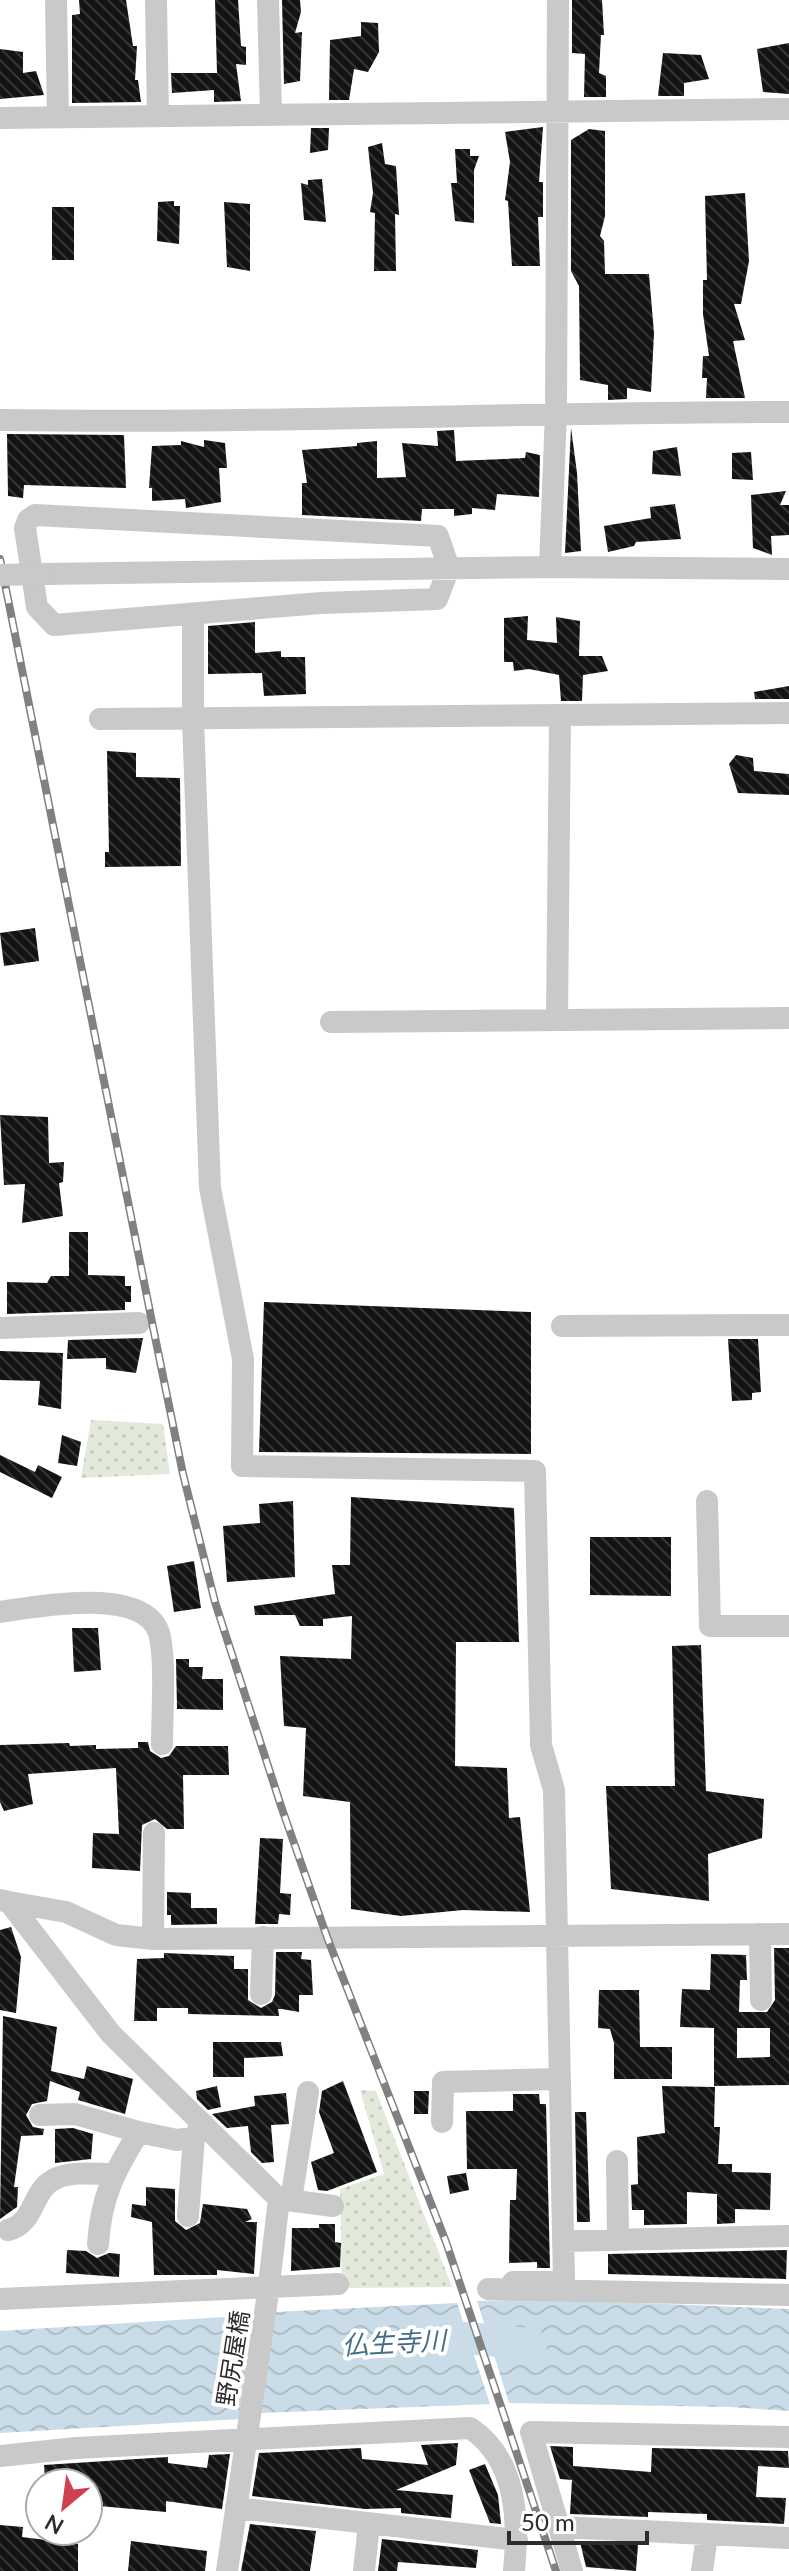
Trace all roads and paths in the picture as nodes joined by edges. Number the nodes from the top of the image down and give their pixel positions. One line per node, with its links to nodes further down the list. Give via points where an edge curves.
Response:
1 (56, 0): 10 (street)
2 (156, 0): 8 (street)
3 (268, 0): 7 (street)
4 (558, 0): 6 (street)
5 (789, 109): 6 (street)
6 (558, 111): 7 (street); 11 (street)
7 (271, 115): 8 (street)
8 (158, 116): 10 (street)
9 (0, 118): 10 (street)
10 (58, 118)
11 (556, 412): 12 (street); 13 (street, via 174,422); 14 (street)
12 (789, 412)
13 (0, 420)
14 (550, 567): 15 (street); 16 (street)
15 (449, 568): 17 (street, bridge); 18 (street, via 437,599); 18 (street, via 438,536 35,515 28,520 37,607 54,625)
16 (789, 569)
17 (0, 575)
18 (193, 615): 22 (street)
19 (789, 713): 20 (street)
20 (560, 718): 22 (street); 24 (street)
21 (100, 719): 22 (street)
22 (193, 719): 38 (street, via 210,1188 243,1359 242,1466 535,1471 541,1745 554,1790)
23 (789, 1018): 24 (street)
24 (557, 1019): 25 (street)
25 (331, 1022)
26 (139, 1323): 29 (street)
27 (789, 1325): 28 (street)
28 (562, 1326)
29 (0, 1328)
30 (707, 1501): 32 (street, via 710,1626)
31 (0, 1612): 33 (street, via 50,1604 127,1605 152,1619 160,1636)
32 (789, 1626)
33 (162, 1744)
34 (154, 1833): 40 (street)
35 (5, 1901): 40 (street, via 66,1912 116,1935); 47 (street, via 111,2034)
36 (760, 1934): 37 (street); 38 (street); 42 (street)
37 (789, 1934)
38 (557, 1935): 39 (street); 43 (street)
39 (263, 1937): 40 (street); 41 (street)
40 (153, 1939)
41 (261, 1994)
42 (761, 2000)
43 (559, 2079): 46 (street, via 443,2082); 57 (street)
44 (308, 2092): 51 (street, 野尻屋橋)
45 (40, 2115): 48 (street, via 75,2114)
46 (442, 2122)
47 (198, 2131): 48 (street, via 177,2140); 51 (street); 53 (street)
48 (139, 2132): 50 (street)
49 (617, 2161): 56 (street)
50 (113, 2174): 54 (street, via 59,2176 43,2185 28,2219); 58 (street, via 101,2208)
51 (285, 2199): 52 (street); 64 (street, 野尻屋橋)
52 (333, 2206)
53 (188, 2216)
54 (8, 2230)
55 (789, 2236): 56 (street)
56 (618, 2237): 57 (street)
57 (564, 2241): 60 (street)
58 (98, 2244)
59 (513, 2282): 60 (street)
60 (564, 2282): 62 (street)
61 (338, 2284): 64 (street)
62 (789, 2288)
63 (488, 2289): 65 (street)
64 (269, 2291): 66 (street); 67 (street, 野尻屋橋)
65 (789, 2295)
66 (0, 2299)
67 (246, 2434): 69 (street); 70 (street, 野尻屋橋); 75 (street, via 470,2428 487,2439 505,2472 516,2508)
68 (789, 2437): 72 (street, via 536,2430 531,2432)
69 (0, 2456)
70 (236, 2508): 71 (street); 76 (street, 野尻屋橋)
71 (369, 2524): 75 (street); 77 (street)
72 (559, 2527): 73 (street); 79 (street)
73 (707, 2535): 74 (street); 80 (street)
74 (789, 2538)
75 (517, 2540): 78 (street)
76 (227, 2571)
77 (364, 2571)
78 (514, 2571)
79 (572, 2571)
80 (702, 2571)

